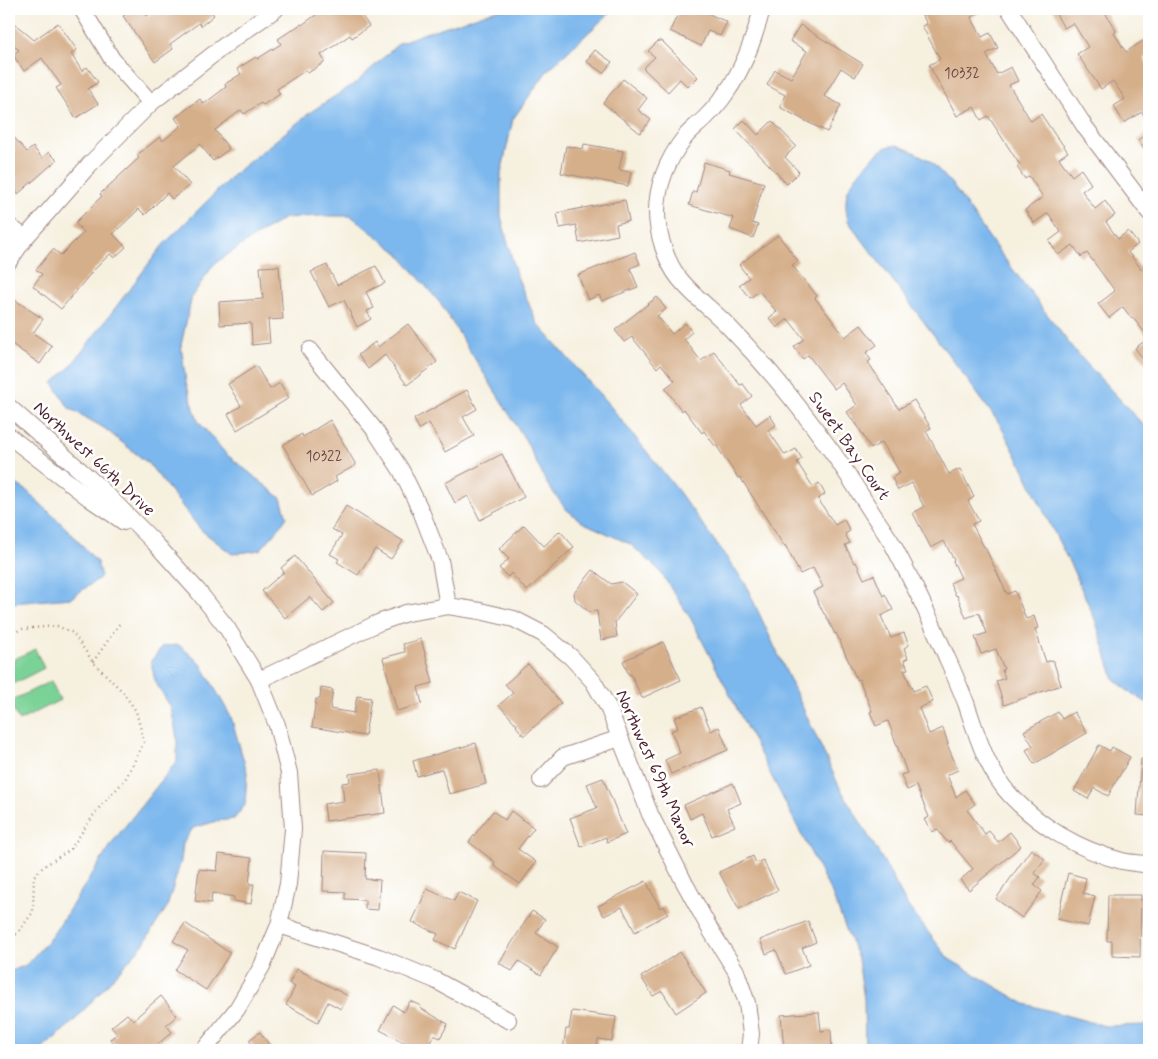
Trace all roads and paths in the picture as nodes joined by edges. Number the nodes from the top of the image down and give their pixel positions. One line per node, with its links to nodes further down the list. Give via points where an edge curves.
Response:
1 (82, 9): 5 (street, via 112,59)
2 (276, 9): 5 (street)
3 (762, 9): 21 (street, Sweet Bay Court, via 741,69 726,93 676,150 665,169 657,212 667,257 678,277 729,326 795,403 892,544 925,608 991,767 1009,794 1037,820 1094,852)
4 (1009, 9): 6 (street, via 1085,127)
5 (151, 103): 8 (street, via 90,164)
6 (1149, 212)
7 (9, 226): 8 (street)
8 (25, 238): 9 (street)
9 (9, 261)
10 (310, 350): 14 (street, via 374,429 401,470 440,560)
11 (9, 407): 13 (street, Northwest 66th Drive, via 100,487)
12 (9, 436): 13 (street, Northwest 66th Drive, via 89,498)
13 (153, 541): 18 (street, Northwest 66th Drive, via 227,628)
14 (448, 606): 18 (street, Northwest 69th Manor, via 406,613 378,623); 19 (street, Northwest 69th Manor, via 514,619 543,634 593,681)
15 (120, 623): 17 (path)
16 (9, 636): 17 (path, via 20,629 56,626 73,633)
17 (93, 662): 23 (path, via 122,691 136,711 144,742 126,780 97,810 70,850 34,876 33,912 16,934)
18 (259, 680): 22 (street, Northwest 66th Drive, via 277,725 289,773 293,829 288,884)
19 (620, 738): 20 (street, via 563,758); 26 (street, Northwest 69th Manor, via 650,814 679,874 736,971 746,1003 751,1034)
20 (542, 780)
21 (1149, 865)
22 (279, 925): 24 (street, via 379,957 434,980); 25 (street, Northwest 66th Drive, via 262,966 237,1009)
23 (9, 936)
24 (508, 1020)
25 (204, 1050)
26 (749, 1050)

